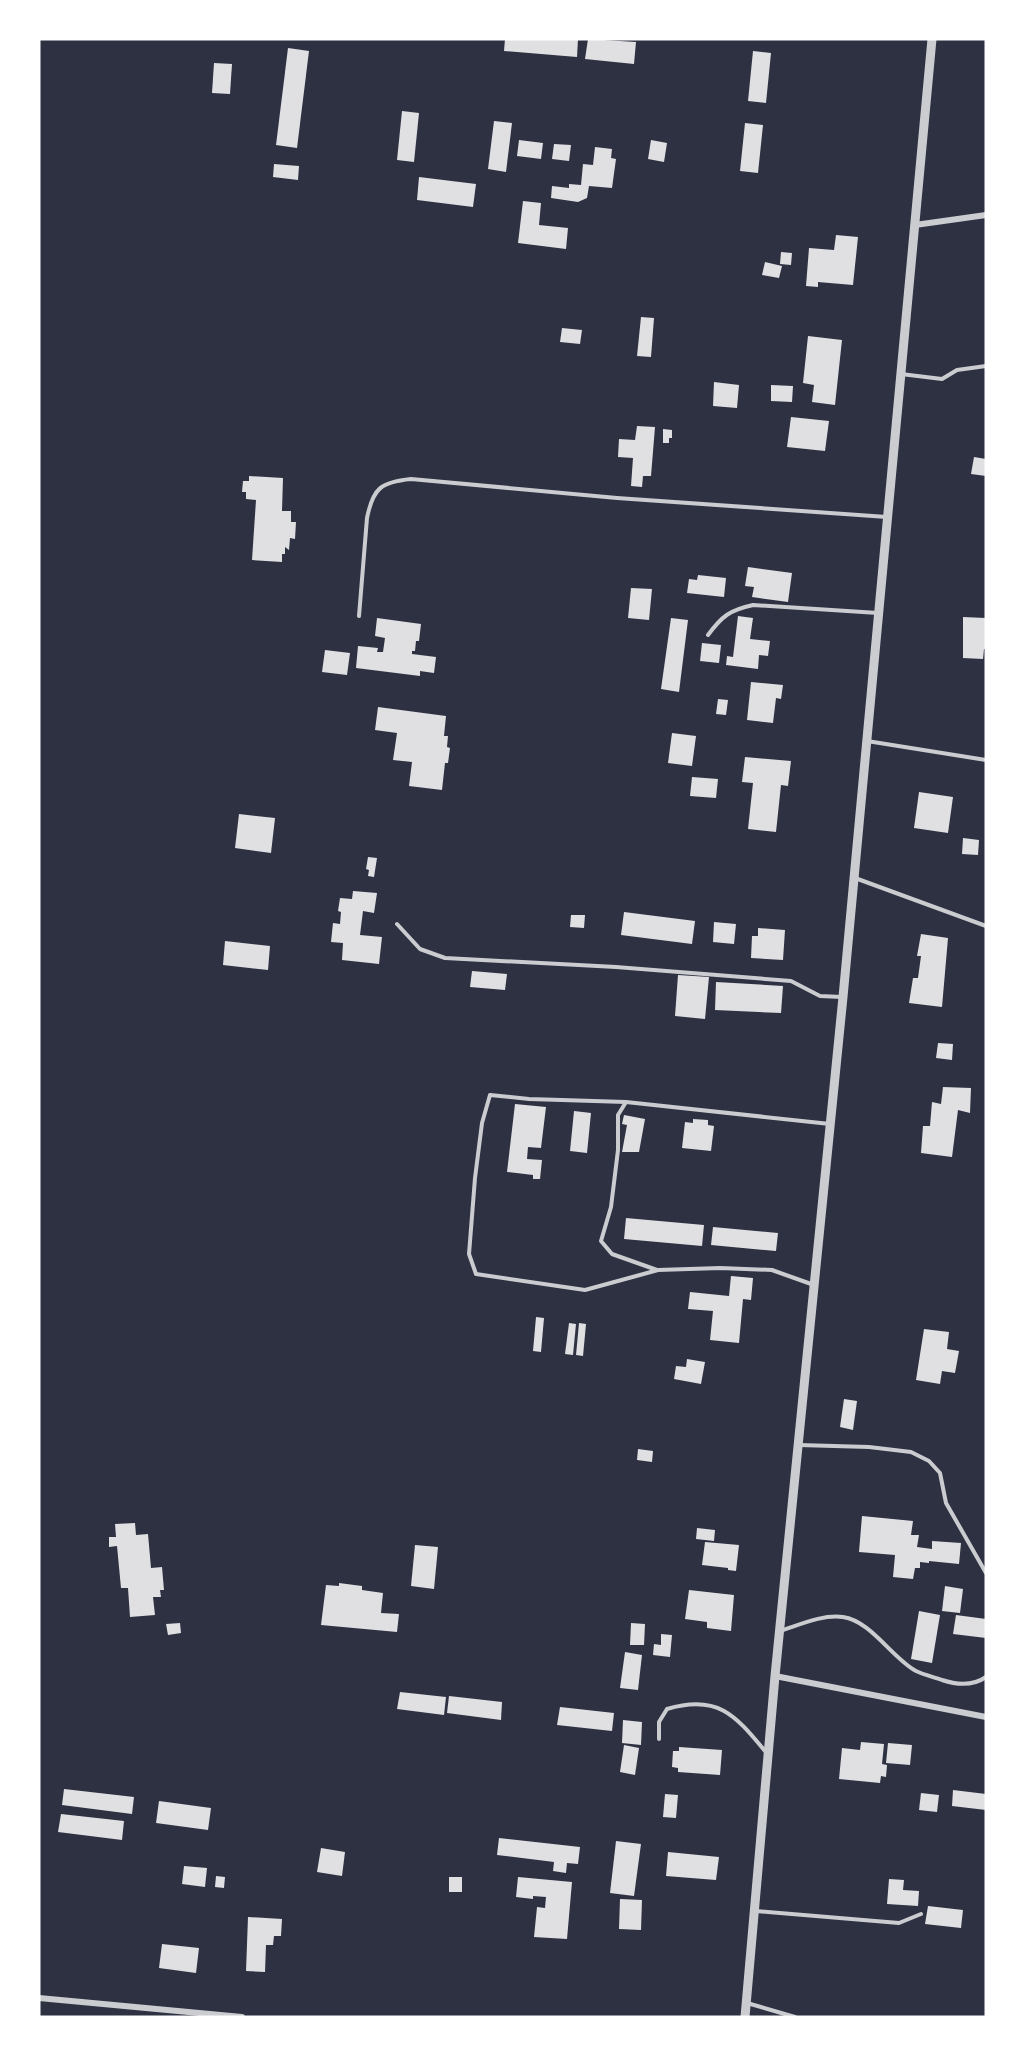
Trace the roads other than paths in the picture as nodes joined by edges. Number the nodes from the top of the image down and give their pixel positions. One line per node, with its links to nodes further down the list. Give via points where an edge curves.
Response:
1 (932, 39): 3 (street)
2 (986, 215): 3 (street)
3 (915, 225): 5 (street)
4 (986, 366): 5 (lane, via 957,370 942,379)
5 (901, 373): 6 (street)
6 (887, 518): 7 (street); 8 (lane, via 401,480 378,489 370,503)
7 (879, 613): 9 (lane, via 753,605 733,610); 10 (street)
8 (359, 616)
9 (708, 635)
10 (866, 741): 11 (lane); 12 (street)
11 (986, 760)
12 (854, 878): 14 (lane); 15 (street)
13 (397, 924): 15 (lane, via 420,950 445,958 791,981 820,996)
14 (986, 926)
15 (843, 998): 17 (street)
16 (626, 1102): 17 (lane); 18 (lane, via 618,1115 614,1186 602,1241 612,1254); 18 (lane, via 490,1095 482,1123 469,1254 476,1274 585,1290)
17 (830, 1124): 19 (street)
18 (658, 1270): 19 (lane, via 772,1270)
19 (815, 1285): 20 (street)
20 (799, 1445): 21 (lane, via 911,1452 929,1461 939,1473 946,1503); 22 (street)
21 (986, 1573)
22 (780, 1631): 23 (street); 24 (lane, via 842,1616 856,1621 915,1670 964,1684)
23 (775, 1676): 25 (street); 27 (street)
24 (986, 1677)
25 (986, 1717)
26 (659, 1739): 27 (lane, via 659,1722 667,1709 686,1703 720,1707 741,1722)
27 (768, 1754): 28 (street)
28 (755, 1911): 29 (lane, via 899,1923); 31 (street)
29 (921, 1914)
30 (39, 1998): 32 (street)
31 (746, 2003): 33 (street); 34 (lane)
32 (242, 2017)
33 (745, 2017)
34 (795, 2017)

